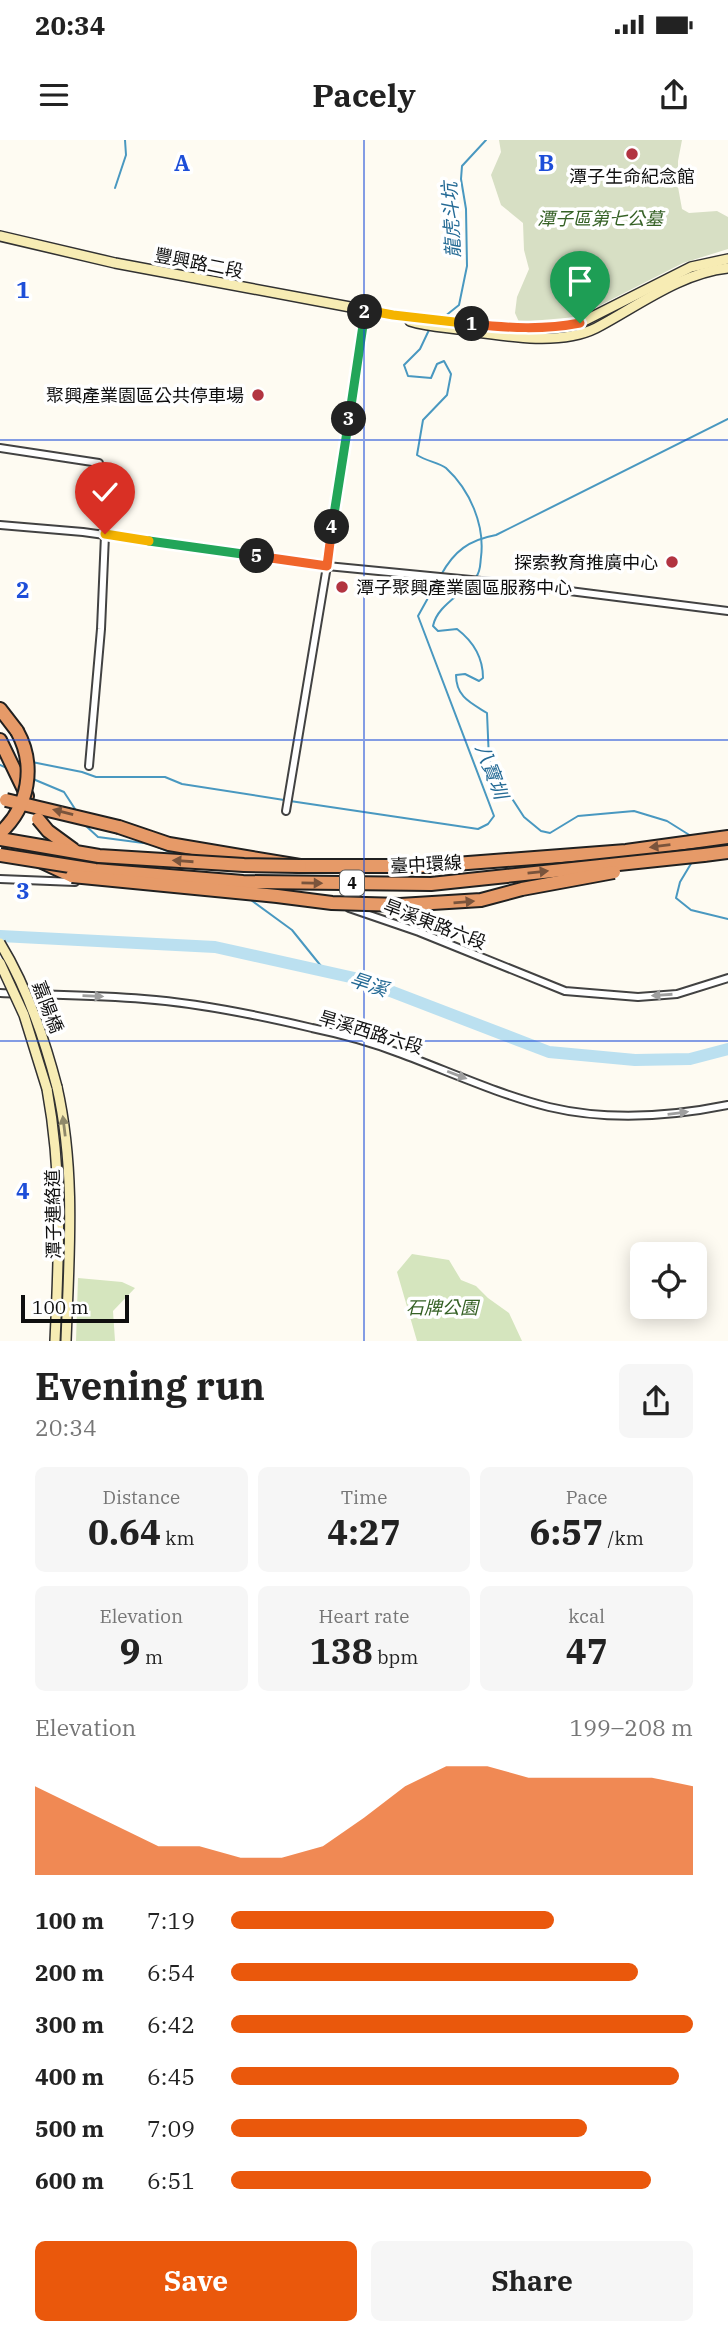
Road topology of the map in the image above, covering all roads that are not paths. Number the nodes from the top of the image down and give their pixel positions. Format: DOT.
graph roads {
  1 [pos="0,236"];
  2 [pos="728,259"];
  3 [pos="728,268"];
  4 [pos="366,310"];
  5 [pos="438,323"];
  6 [pos="0,448"];
  7 [pos="99,463"];
  8 [pos="0,525"];
  9 [pos="105,534"];
  10 [pos="327,566"];
  11 [pos="728,611"];
  12 [pos="0,709"];
  13 [pos="0,740"];
  14 [pos="89,766"];
  15 [pos="0,799"];
  16 [pos="286,811"];
  17 [pos="0,837"];
  18 [pos="728,837"];
  19 [pos="728,852"];
  20 [pos="0,855"];
  21 [pos="704,855"];
  22 [pos="300,866"];
  23 [pos="0,879"];
  24 [pos="176,886"];
  25 [pos="0,943"];
  26 [pos="0,963"];
  27 [pos="728,978"];
  28 [pos="0,993"];
  29 [pos="57,1087"];
  30 [pos="47,1089"];
  31 [pos="728,1105"];
  32 [pos="55,1341"];
  33 [pos="66,1341"];
  1 -- 4 [label="street, 豐興路二段"];
  2 -- 5 [label="street, 豐興路二段"];
  3 -- 5 [label="street, 豐興路二段"];
  4 -- 5 [label="street, 豐興路二段"];
  4 -- 10 [label="street"];
  6 -- 7 [label="street"];
  8 -- 9 [label="street"];
  9 -- 10 [label="street"];
  9 -- 14 [label="street"];
  10 -- 11 [label="street"];
  10 -- 16 [label="street"];
  12 -- 17 [label="highway, bridge"];
  13 -- 24 [label="highway, bridge"];
  22 -- 15 [label="highway, one-way, bridge"];
  22 -- 17 [label="highway, 臺中環線 / 4, one-way, bridge"];
  17 -- 24 [label="highway, bridge"];
  18 -- 22 [label="highway, 臺中環線 / 4, one-way"];
  19 -- 21 [label="highway, 臺中環線 / 4"];
  20 -- 21 [label="highway, 臺中環線 / 4, one-way, bridge"];
  24 -- 21 [label="highway, one-way, bridge"];
  27 -- 23 [label="street, 旱溪東路六段, one-way"];
  25 -- 29 [label="street, 嘉陽橋, bridge"];
  26 -- 30 [label="street, 嘉陽橋, bridge"];
  28 -- 31 [label="street, 旱溪西路六段, one-way"];
  33 -- 29 [label="street, 潭子連絡道, one-way"];
  30 -- 32 [label="street, 潭子連絡道"];
}
